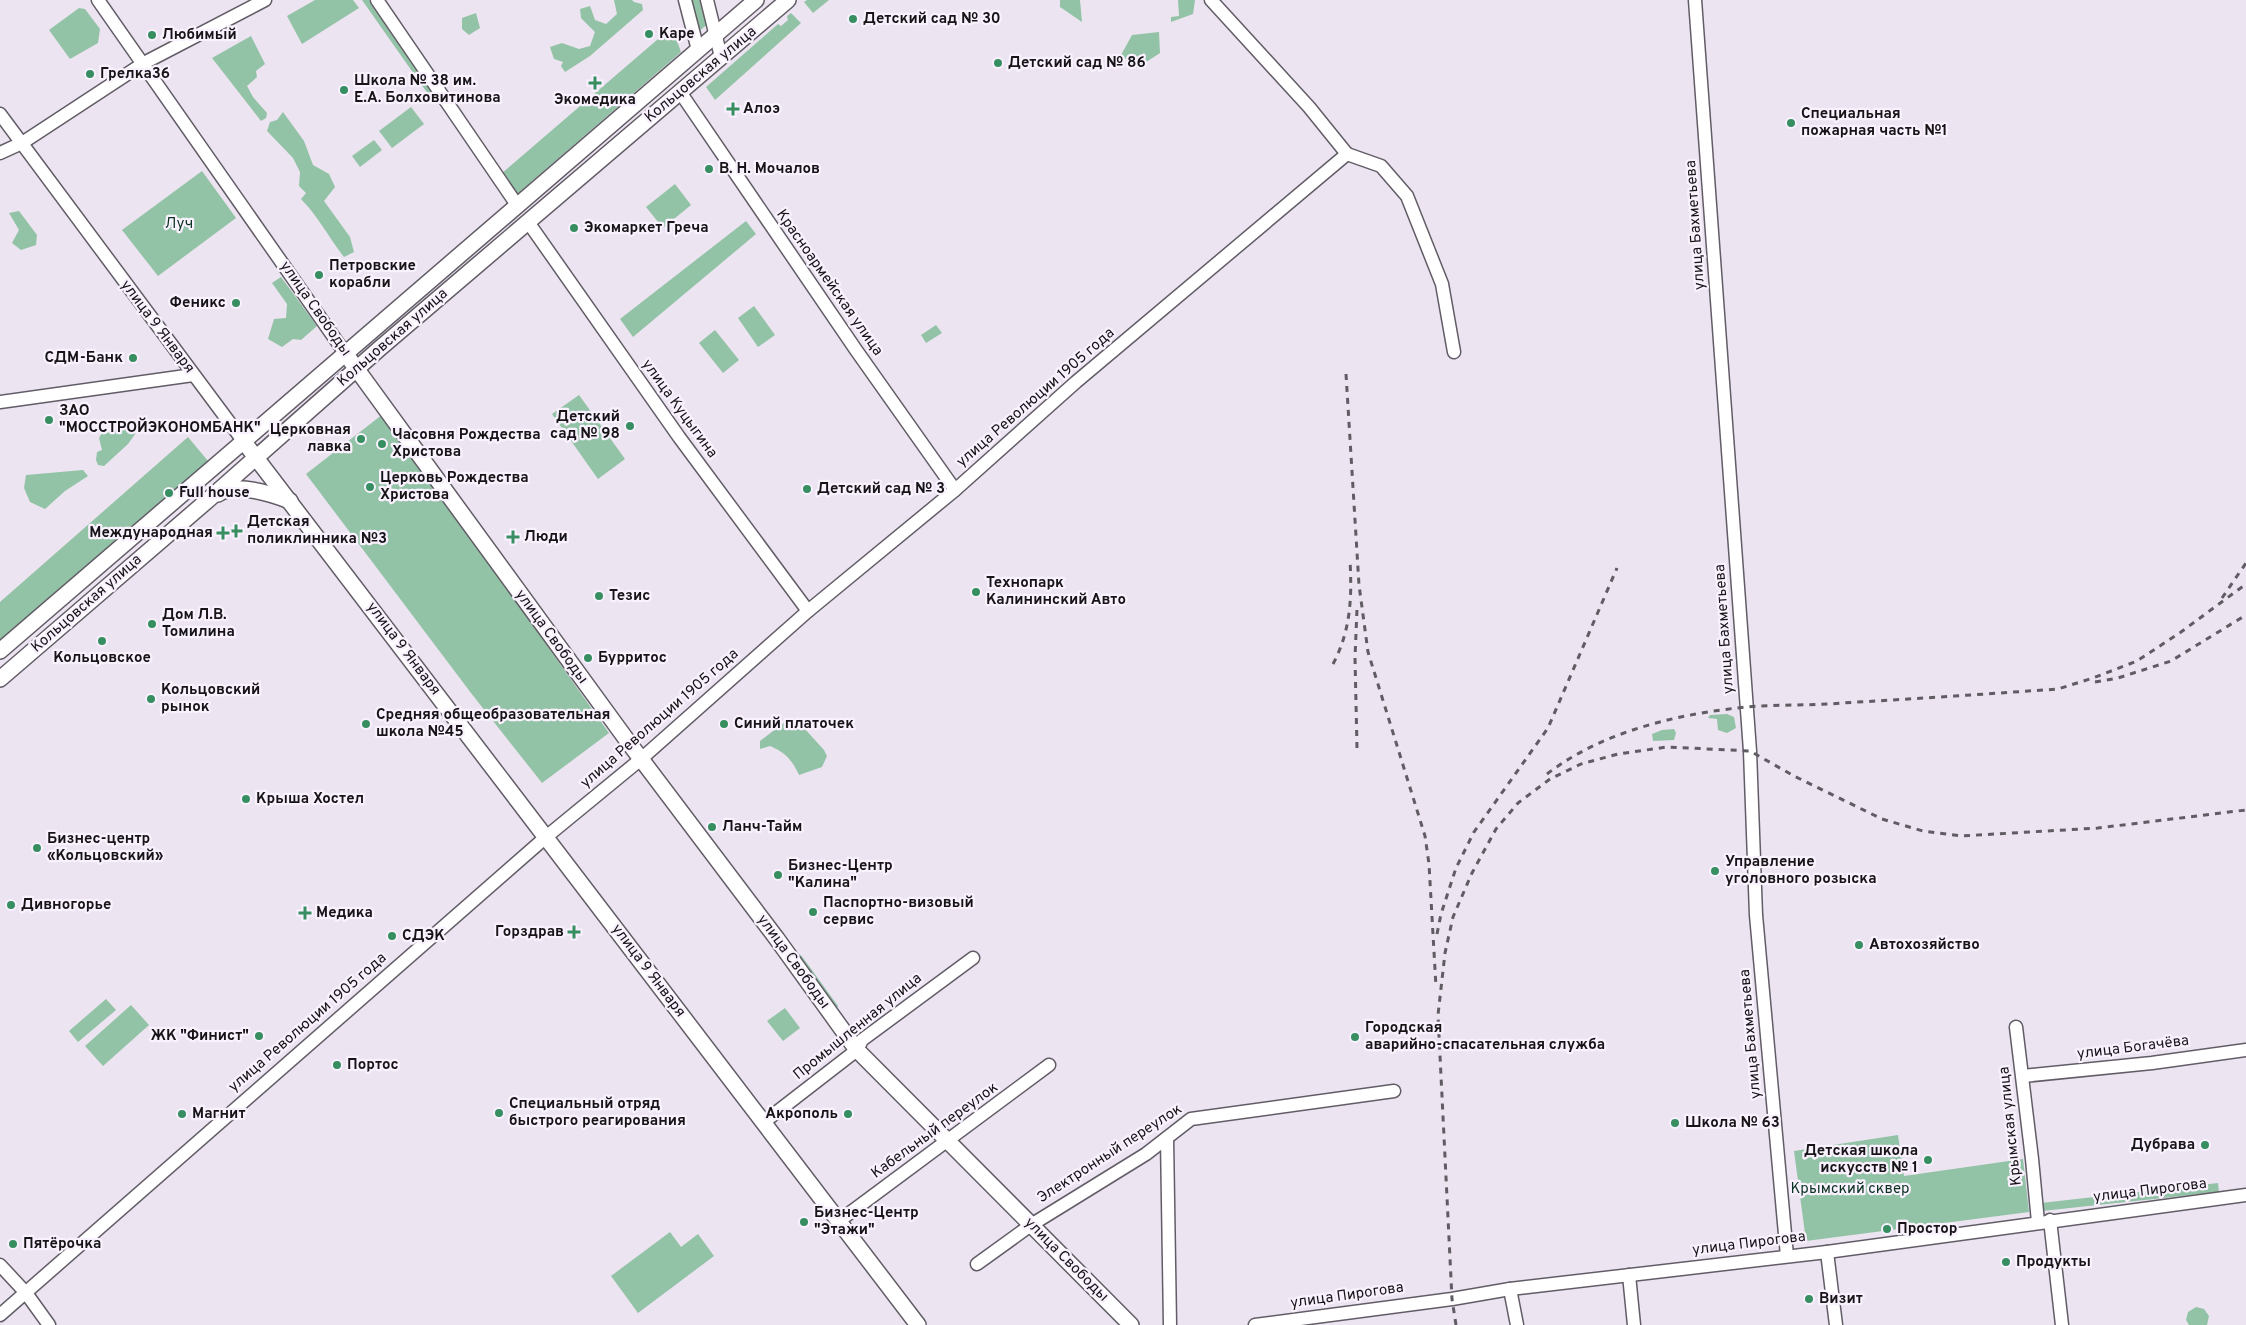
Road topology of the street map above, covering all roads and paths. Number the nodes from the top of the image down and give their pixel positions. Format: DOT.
graph roads {
  1 [pos="98,0"];
  2 [pos="265,0"];
  3 [pos="378,0"];
  4 [pos="685,0"];
  5 [pos="707,0"];
  6 [pos="756,0"];
  7 [pos="788,0"];
  8 [pos="1211,0"];
  9 [pos="1695,0"];
  10 [pos="715,35"];
  11 [pos="698,50"];
  12 [pos="722,57"];
  13 [pos="144,63"];
  14 [pos="680,92"];
  15 [pos="0,114"];
  16 [pos="22,143"];
  17 [pos="0,153"];
  18 [pos="1347,154"];
  19 [pos="517,205"];
  20 [pos="528,222"];
  21 [pos="1454,352"];
  22 [pos="345,353"];
  23 [pos="357,368"];
  24 [pos="193,375"];
  25 [pos="0,402"];
  26 [pos="244,442"];
  27 [pos="256,458"];
  28 [pos="955,490"];
  29 [pos="208,500"];
  30 [pos="290,501"];
  31 [pos="808,611"];
  32 [pos="0,651"];
  33 [pos="0,679"];
  34 [pos="641,759"];
  35 [pos="546,837"];
  36 [pos="973,958"];
  37 [pos="2016,1027"];
  38 [pos="858,1050"];
  39 [pos="2246,1050"];
  40 [pos="1049,1065"];
  41 [pos="2023,1076"];
  42 [pos="1394,1091"];
  43 [pos="764,1122"];
  44 [pos="1167,1138"];
  45 [pos="948,1141"];
  46 [pos="2246,1195"];
  47 [pos="839,1221"];
  48 [pos="2044,1221"];
  49 [pos="1031,1224"];
  50 [pos="1827,1252"];
  51 [pos="1787,1256"];
  52 [pos="977,1264"];
  53 [pos="0,1265"];
  54 [pos="1629,1275"];
  55 [pos="1510,1289"];
  56 [pos="26,1293"];
  57 [pos="0,1315"];
  58 [pos="49,1325"];
  59 [pos="918,1325"];
  60 [pos="1131,1325"];
  61 [pos="1170,1325"];
  62 [pos="1256,1325"];
  63 [pos="1517,1325"];
  64 [pos="1634,1325"];
  65 [pos="1836,1325"];
  66 [pos="2062,1325"];
  1 -- 13 [label="street, улица Свободы"];
  2 -- 13 [label="street"];
  3 -- 19 [label="street"];
  4 -- 11 [label="street"];
  5 -- 10 [label="street"];
  6 -- 10 [label="main road, Кольцовская улица"];
  7 -- 12 [label="main road, Кольцовская улица"];
  8 -- 18 [label="street"];
  9 -- 51 [label="street, улица Бахметьева"];
  10 -- 11 [label="main road, Кольцовская улица"];
  10 -- 12 [label="street"];
  11 -- 19 [label="main road, Кольцовская улица"];
  12 -- 14 [label="main road, Кольцовская улица"];
  13 -- 16 [label="street"];
  13 -- 22 [label="street, улица Свободы"];
  14 -- 20 [label="main road, Кольцовская улица"];
  14 -- 28 [label="street, Красноармейская улица"];
  15 -- 16 [label="street, улица 9 Января"];
  16 -- 17 [label="street"];
  16 -- 24 [label="street, улица 9 Января"];
  18 -- 21 [label="street"];
  18 -- 28 [label="street, улица Революции 1905 года"];
  19 -- 22 [label="main road, Кольцовская улица"];
  20 -- 23 [label="main road, Кольцовская улица"];
  20 -- 31 [label="street, улица Куцыгина"];
  22 -- 23 [label="main road, улица Свободы"];
  22 -- 26 [label="main road, Кольцовская улица"];
  23 -- 27 [label="main road, Кольцовская улица"];
  23 -- 34 [label="main road, улица Свободы"];
  24 -- 25 [label="street"];
  24 -- 26 [label="street, улица 9 Января"];
  26 -- 27 [label="main road, улица 9 Января"];
  26 -- 32 [label="main road, Кольцовская улица"];
  27 -- 29 [label="main road, Кольцовская улица"];
  27 -- 30 [label="main road, улица 9 Января"];
  28 -- 31 [label="street, улица Революции 1905 года"];
  29 -- 30 [label="main road"];
  29 -- 33 [label="main road, Кольцовская улица"];
  30 -- 35 [label="main road, улица 9 Января"];
  31 -- 34 [label="street, улица Революции 1905 года"];
  34 -- 35 [label="street, улица Революции 1905 года"];
  34 -- 38 [label="main road, улица Свободы"];
  35 -- 43 [label="main road, улица 9 Января"];
  35 -- 56 [label="street, улица Революции 1905 года"];
  36 -- 38 [label="street, Промышленная улица"];
  37 -- 41 [label="street, Крымская улица"];
  38 -- 43 [label="street, Промышленная улица"];
  38 -- 45 [label="main road, улица Свободы"];
  39 -- 41 [label="street, улица Богачёва"];
  40 -- 45 [label="street, Кабельный переулок"];
  41 -- 48 [label="street, Крымская улица"];
  42 -- 44 [label="street, Электронный переулок"];
  43 -- 47 [label="main road, улица 9 Января"];
  44 -- 49 [label="street, Электронный переулок"];
  44 -- 61 [label="street"];
  45 -- 47 [label="street, Кабельный переулок"];
  45 -- 49 [label="main road, улица Свободы"];
  46 -- 48 [label="street, улица Пирогова"];
  47 -- 59 [label="main road, улица 9 Января"];
  48 -- 50 [label="street, улица Пирогова"];
  48 -- 66 [label="street, Крымская улица"];
  49 -- 52 [label="street, Электронный переулок"];
  49 -- 60 [label="main road, улица Свободы"];
  50 -- 51 [label="street, улица Пирогова"];
  50 -- 65 [label="street"];
  51 -- 54 [label="street, улица Пирогова"];
  53 -- 56 [label="street"];
  54 -- 55 [label="street, улица Пирогова"];
  54 -- 64 [label="street"];
  55 -- 62 [label="street, улица Пирогова"];
  55 -- 63 [label="street"];
  56 -- 57 [label="street, улица Революции 1905 года"];
  56 -- 58 [label="street"];
}
